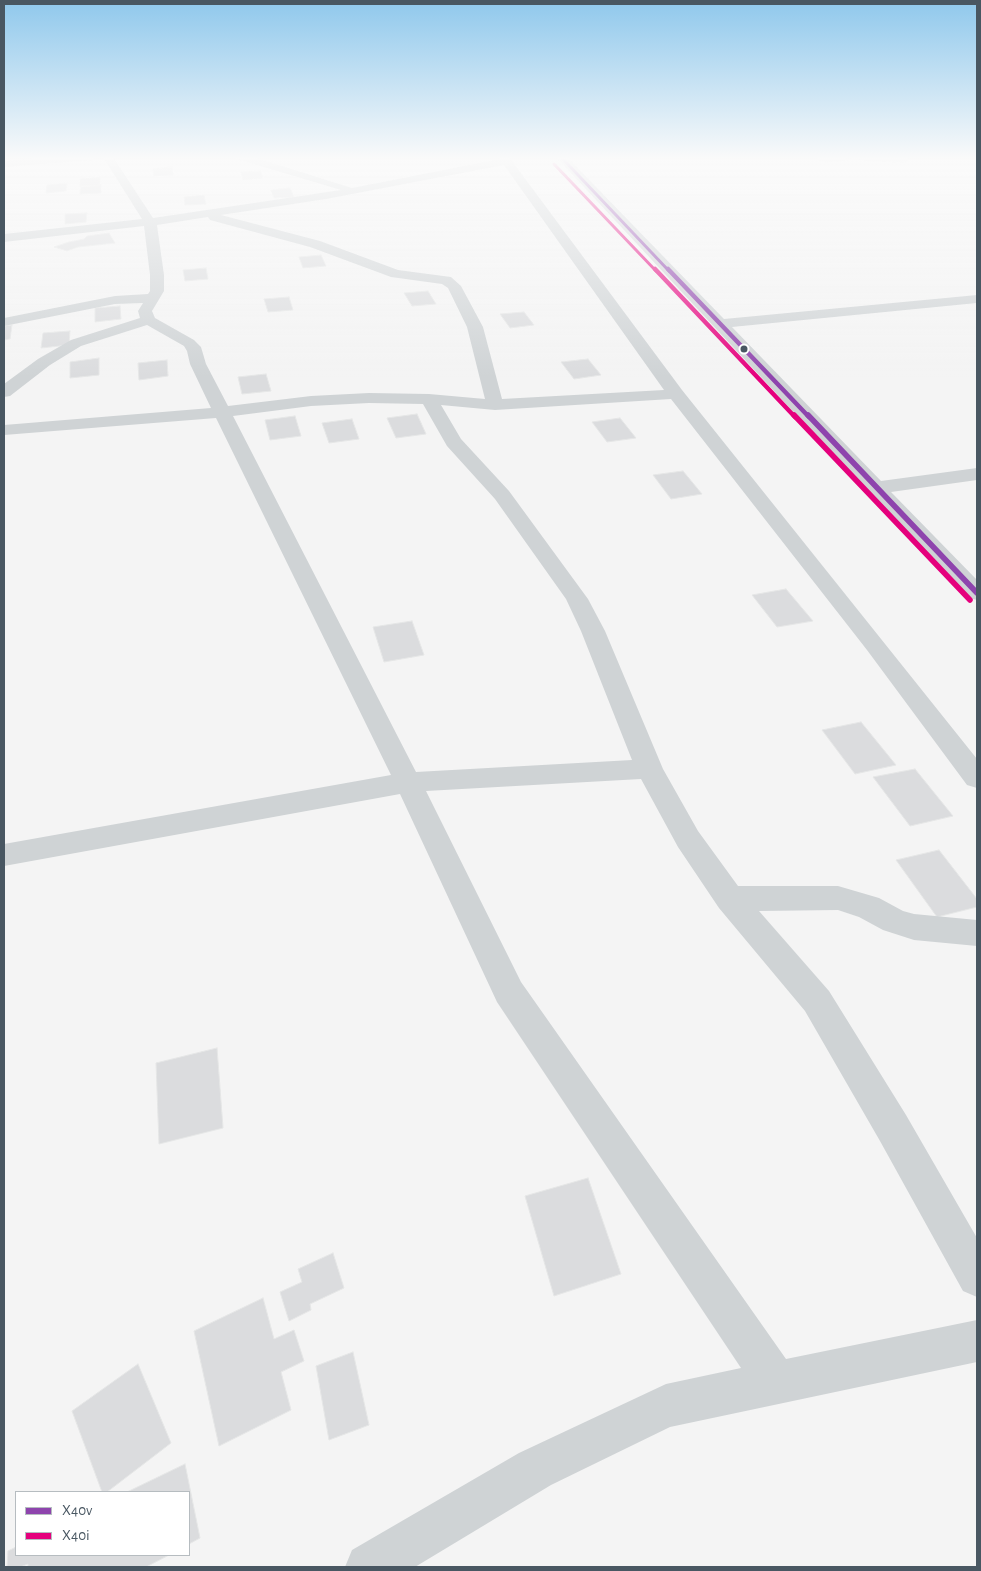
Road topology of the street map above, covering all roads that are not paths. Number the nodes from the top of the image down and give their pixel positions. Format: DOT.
graph roads {
  1 [pos="74,230"];
  2 [pos="151,230"];
  3 [pos="266,230"];
  4 [pos="558,230"];
  5 [pos="630,230"];
  6 [pos="4,238"];
  7 [pos="154,298"];
  8 [pos="977,299"];
  9 [pos="148,320"];
  10 [pos="4,322"];
  11 [pos="718,324"];
  12 [pos="4,392"];
  13 [pos="676,394"];
  14 [pos="429,399"];
  15 [pos="495,405"];
  16 [pos="223,412"];
  17 [pos="4,430"];
  18 [pos="977,474"];
  19 [pos="876,488"];
  20 [pos="977,593"];
  21 [pos="649,769"];
  22 [pos="977,778"];
  23 [pos="408,782"];
  24 [pos="4,855"];
  25 [pos="730,899"];
  26 [pos="977,933"];
  27 [pos="977,1277"];
  28 [pos="977,1341"];
  29 [pos="777,1383"];
  30 [pos="391,1561"];
  1 -- 6 [label="street"];
  2 -- 7 [label="street"];
  3 -- 15 [label="street"];
  4 -- 13 [label="street"];
  5 -- 11 [label="street"];
  7 -- 9 [label="street"];
  7 -- 10 [label="street"];
  8 -- 11 [label="street"];
  9 -- 12 [label="street"];
  9 -- 16 [label="street"];
  11 -- 19 [label="street"];
  13 -- 15 [label="street"];
  13 -- 22 [label="street"];
  14 -- 15 [label="street"];
  14 -- 16 [label="street"];
  14 -- 21 [label="street"];
  16 -- 17 [label="street"];
  16 -- 23 [label="street"];
  18 -- 19 [label="street"];
  19 -- 20 [label="street"];
  21 -- 23 [label="street"];
  21 -- 25 [label="street"];
  23 -- 24 [label="street"];
  23 -- 29 [label="street"];
  25 -- 26 [label="street"];
  25 -- 27 [label="street"];
  28 -- 29 [label="street"];
  29 -- 30 [label="street"];
}
